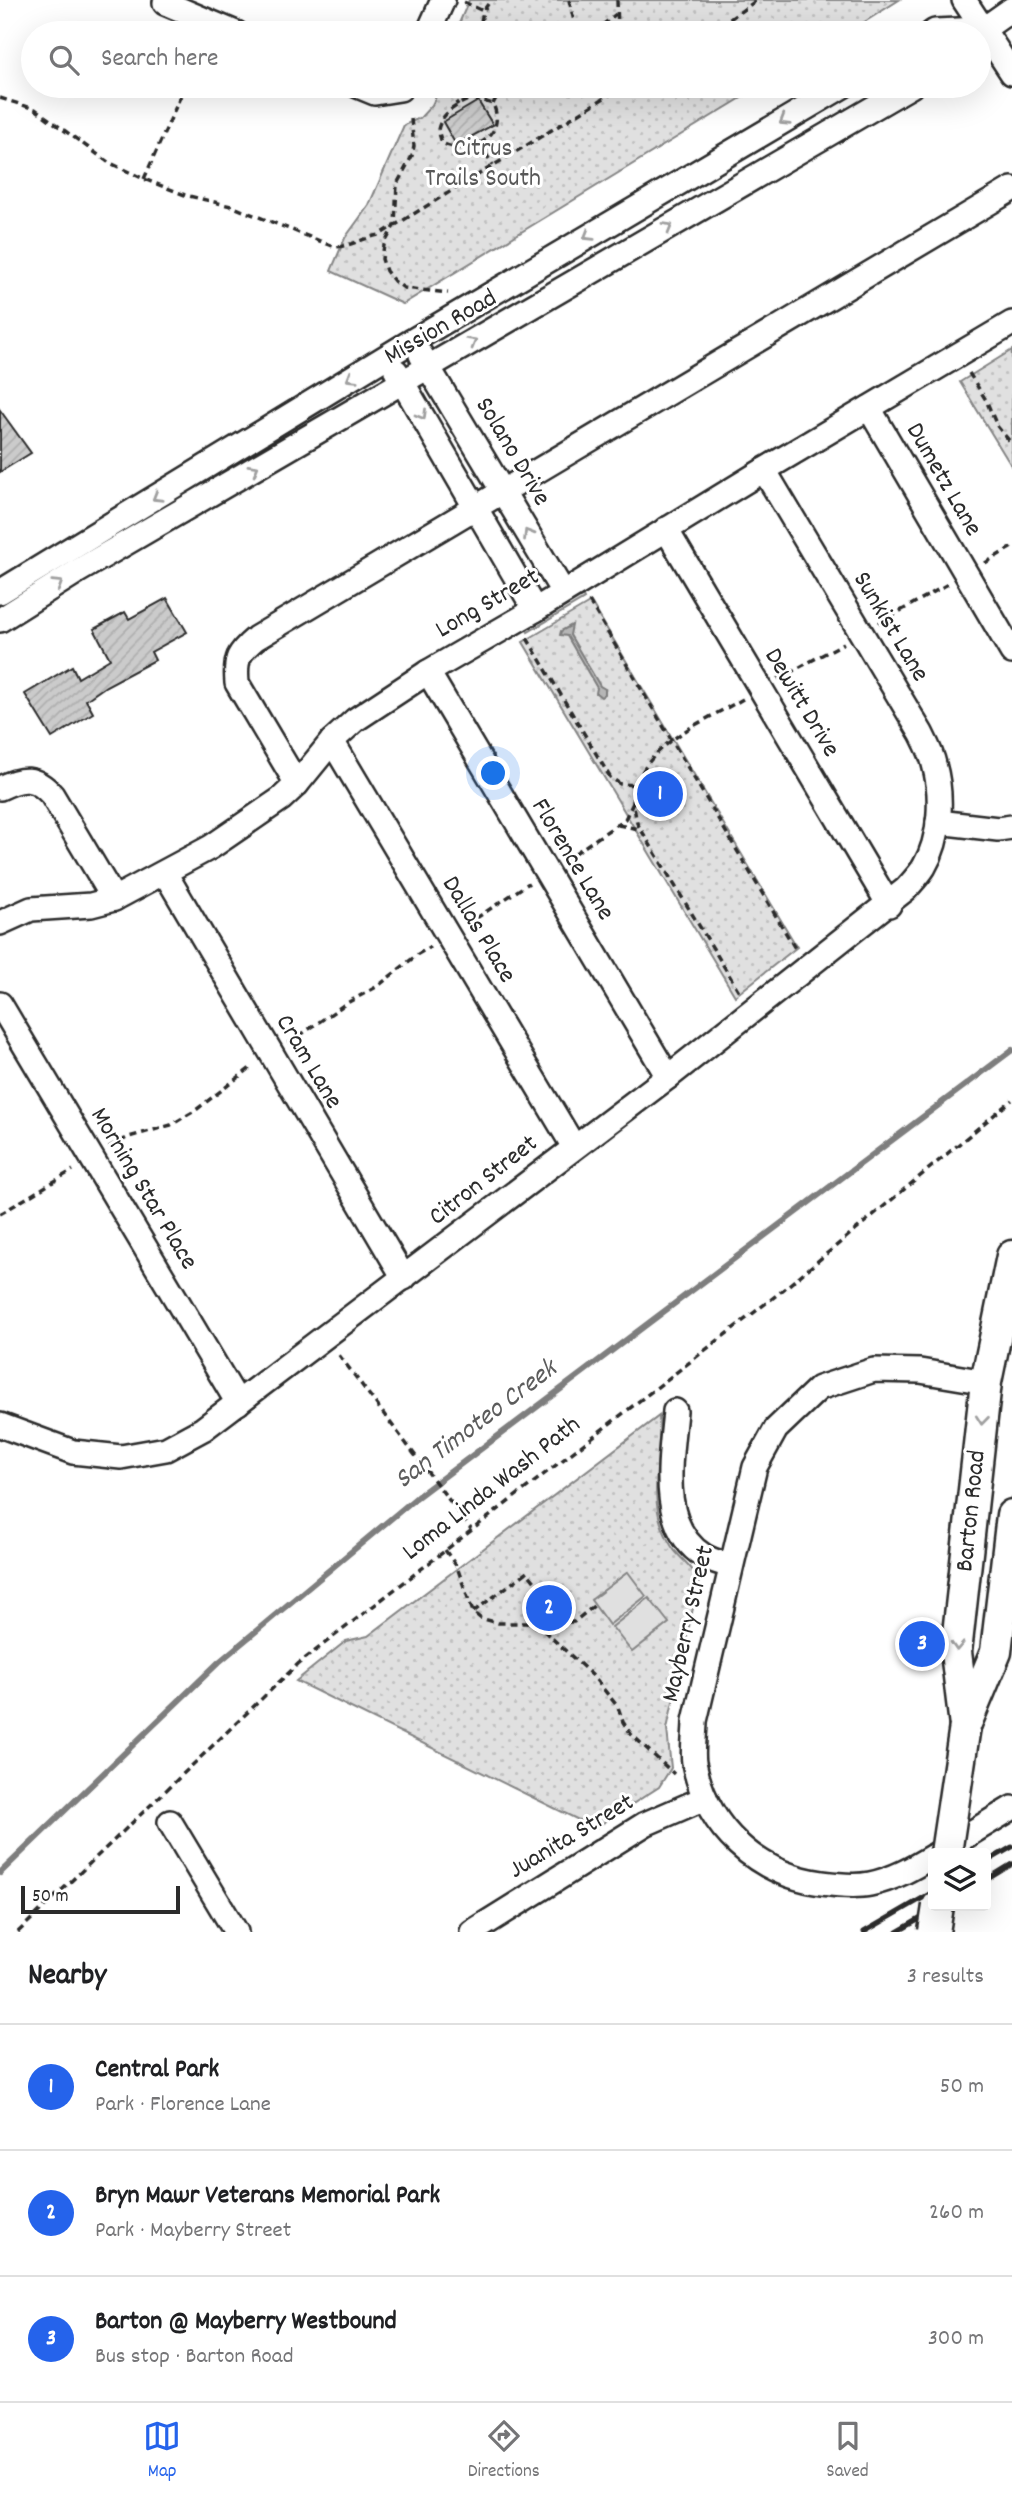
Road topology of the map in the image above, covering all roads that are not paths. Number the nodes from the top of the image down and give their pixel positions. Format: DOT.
graph roads {
  1 [pos="964,0"];
  2 [pos="165,1"];
  3 [pos="454,1"];
  4 [pos="1012,9"];
  5 [pos="209,21"];
  6 [pos="438,21"];
  7 [pos="975,21"];
  8 [pos="991,23"];
  9 [pos="991,45"];
  10 [pos="1012,73"];
  11 [pos="823,98"];
  12 [pos="890,98"];
  13 [pos="1012,189"];
  14 [pos="1012,323"];
  15 [pos="412,341"];
  16 [pos="387,357"];
  17 [pos="429,367"];
  18 [pos="402,382"];
  19 [pos="869,408"];
  20 [pos="764,470"];
  21 [pos="503,491"];
  22 [pos="475,508"];
  23 [pos="666,529"];
  24 [pos="0,592"];
  25 [pos="564,592"];
  26 [pos="535,610"];
  27 [pos="0,620"];
  28 [pos="1012,652"];
  29 [pos="428,672"];
  30 [pos="332,741"];
  31 [pos="297,785"];
  32 [pos="0,788"];
  33 [pos="938,822"];
  34 [pos="1012,827"];
  35 [pos="164,873"];
  36 [pos="114,899"];
  37 [pos="888,905"];
  38 [pos="0,923"];
  39 [pos="0,1004"];
  40 [pos="668,1077"];
  41 [pos="574,1147"];
  42 [pos="1012,1256"];
  43 [pos="404,1278"];
  44 [pos="986,1382"];
  45 [pos="238,1403"];
  46 [pos="675,1411"];
  47 [pos="0,1425"];
  48 [pos="1012,1515"];
  49 [pos="730,1566"];
  50 [pos="964,1727"];
  51 [pos="697,1801"];
  52 [pos="1012,1808"];
  53 [pos="170,1822"];
  54 [pos="946,1848"];
  55 [pos="947,1848"];
  56 [pos="928,1859"];
  57 [pos="937,1911"];
  58 [pos="236,1932"];
  59 [pos="472,1932"];
  60 [pos="934,1932"];
  1 -- 7 [label="street"];
  2 -- 5 [label="street"];
  3 -- 6 [label="street"];
  4 -- 8 [label="street"];
  9 -- 10 [label="street"];
  11 -- 15 [label="street, Mission Road, one-way"];
  17 -- 12 [label="street, Mission Road, one-way"];
  13 -- 21 [label="street"];
  14 -- 19 [label="street, Long Street"];
  15 -- 16 [label="street, Mission Road"];
  15 -- 17 [label="street, Solano Drive"];
  16 -- 18 [label="street"];
  16 -- 24 [label="street, Mission Road, one-way"];
  17 -- 18 [label="street, Mission Road"];
  17 -- 21 [label="street, Solano Drive"];
  18 -- 22 [label="street, one-way"];
  27 -- 18 [label="street, Mission Road, one-way"];
  19 -- 20 [label="street, Long Street"];
  19 -- 28 [label="street, Dumetz Lane"];
  20 -- 23 [label="street, Long Street"];
  20 -- 33 [label="street, Sunkist Lane"];
  21 -- 22 [label="street"];
  25 -- 21 [label="street, Solano Drive, one-way"];
  22 -- 26 [label="street"];
  22 -- 31 [label="street"];
  23 -- 25 [label="street, Long Street"];
  23 -- 37 [label="street, Dewitt Drive"];
  25 -- 26 [label="street, Long Street"];
  26 -- 29 [label="street, Long Street"];
  29 -- 30 [label="street, Long Street"];
  29 -- 40 [label="street, Florence Lane"];
  30 -- 31 [label="street, Long Street"];
  30 -- 41 [label="street, Dallas Place"];
  31 -- 35 [label="street, Long Street"];
  32 -- 36 [label="street"];
  33 -- 34 [label="street"];
  33 -- 37 [label="street, Citron Street"];
  35 -- 36 [label="street, Long Street"];
  35 -- 43 [label="street, Cram Lane"];
  36 -- 38 [label="street, Long Street"];
  37 -- 40 [label="street, Citron Street"];
  39 -- 45 [label="street, Morning Star Place"];
  40 -- 41 [label="street, Citron Street"];
  41 -- 43 [label="street, Citron Street"];
  42 -- 44 [label="main road, Barton Road"];
  43 -- 45 [label="street, Citron Street"];
  44 -- 49 [label="street, Mayberry Street"];
  44 -- 50 [label="main road, Barton Road, one-way"];
  45 -- 47 [label="street, Citron Street"];
  46 -- 49 [label="street"];
  48 -- 50 [label="main road, Barton Road"];
  49 -- 51 [label="street, Mayberry Street"];
  50 -- 55 [label="main road, Barton Road, bridge"];
  51 -- 56 [label="street, Mayberry Street"];
  51 -- 59 [label="street, Juanita Street"];
  52 -- 54 [label="street, Mayberry Street"];
  53 -- 58 [label="street"];
  57 -- 60 [label="main road, bridge"];
}
